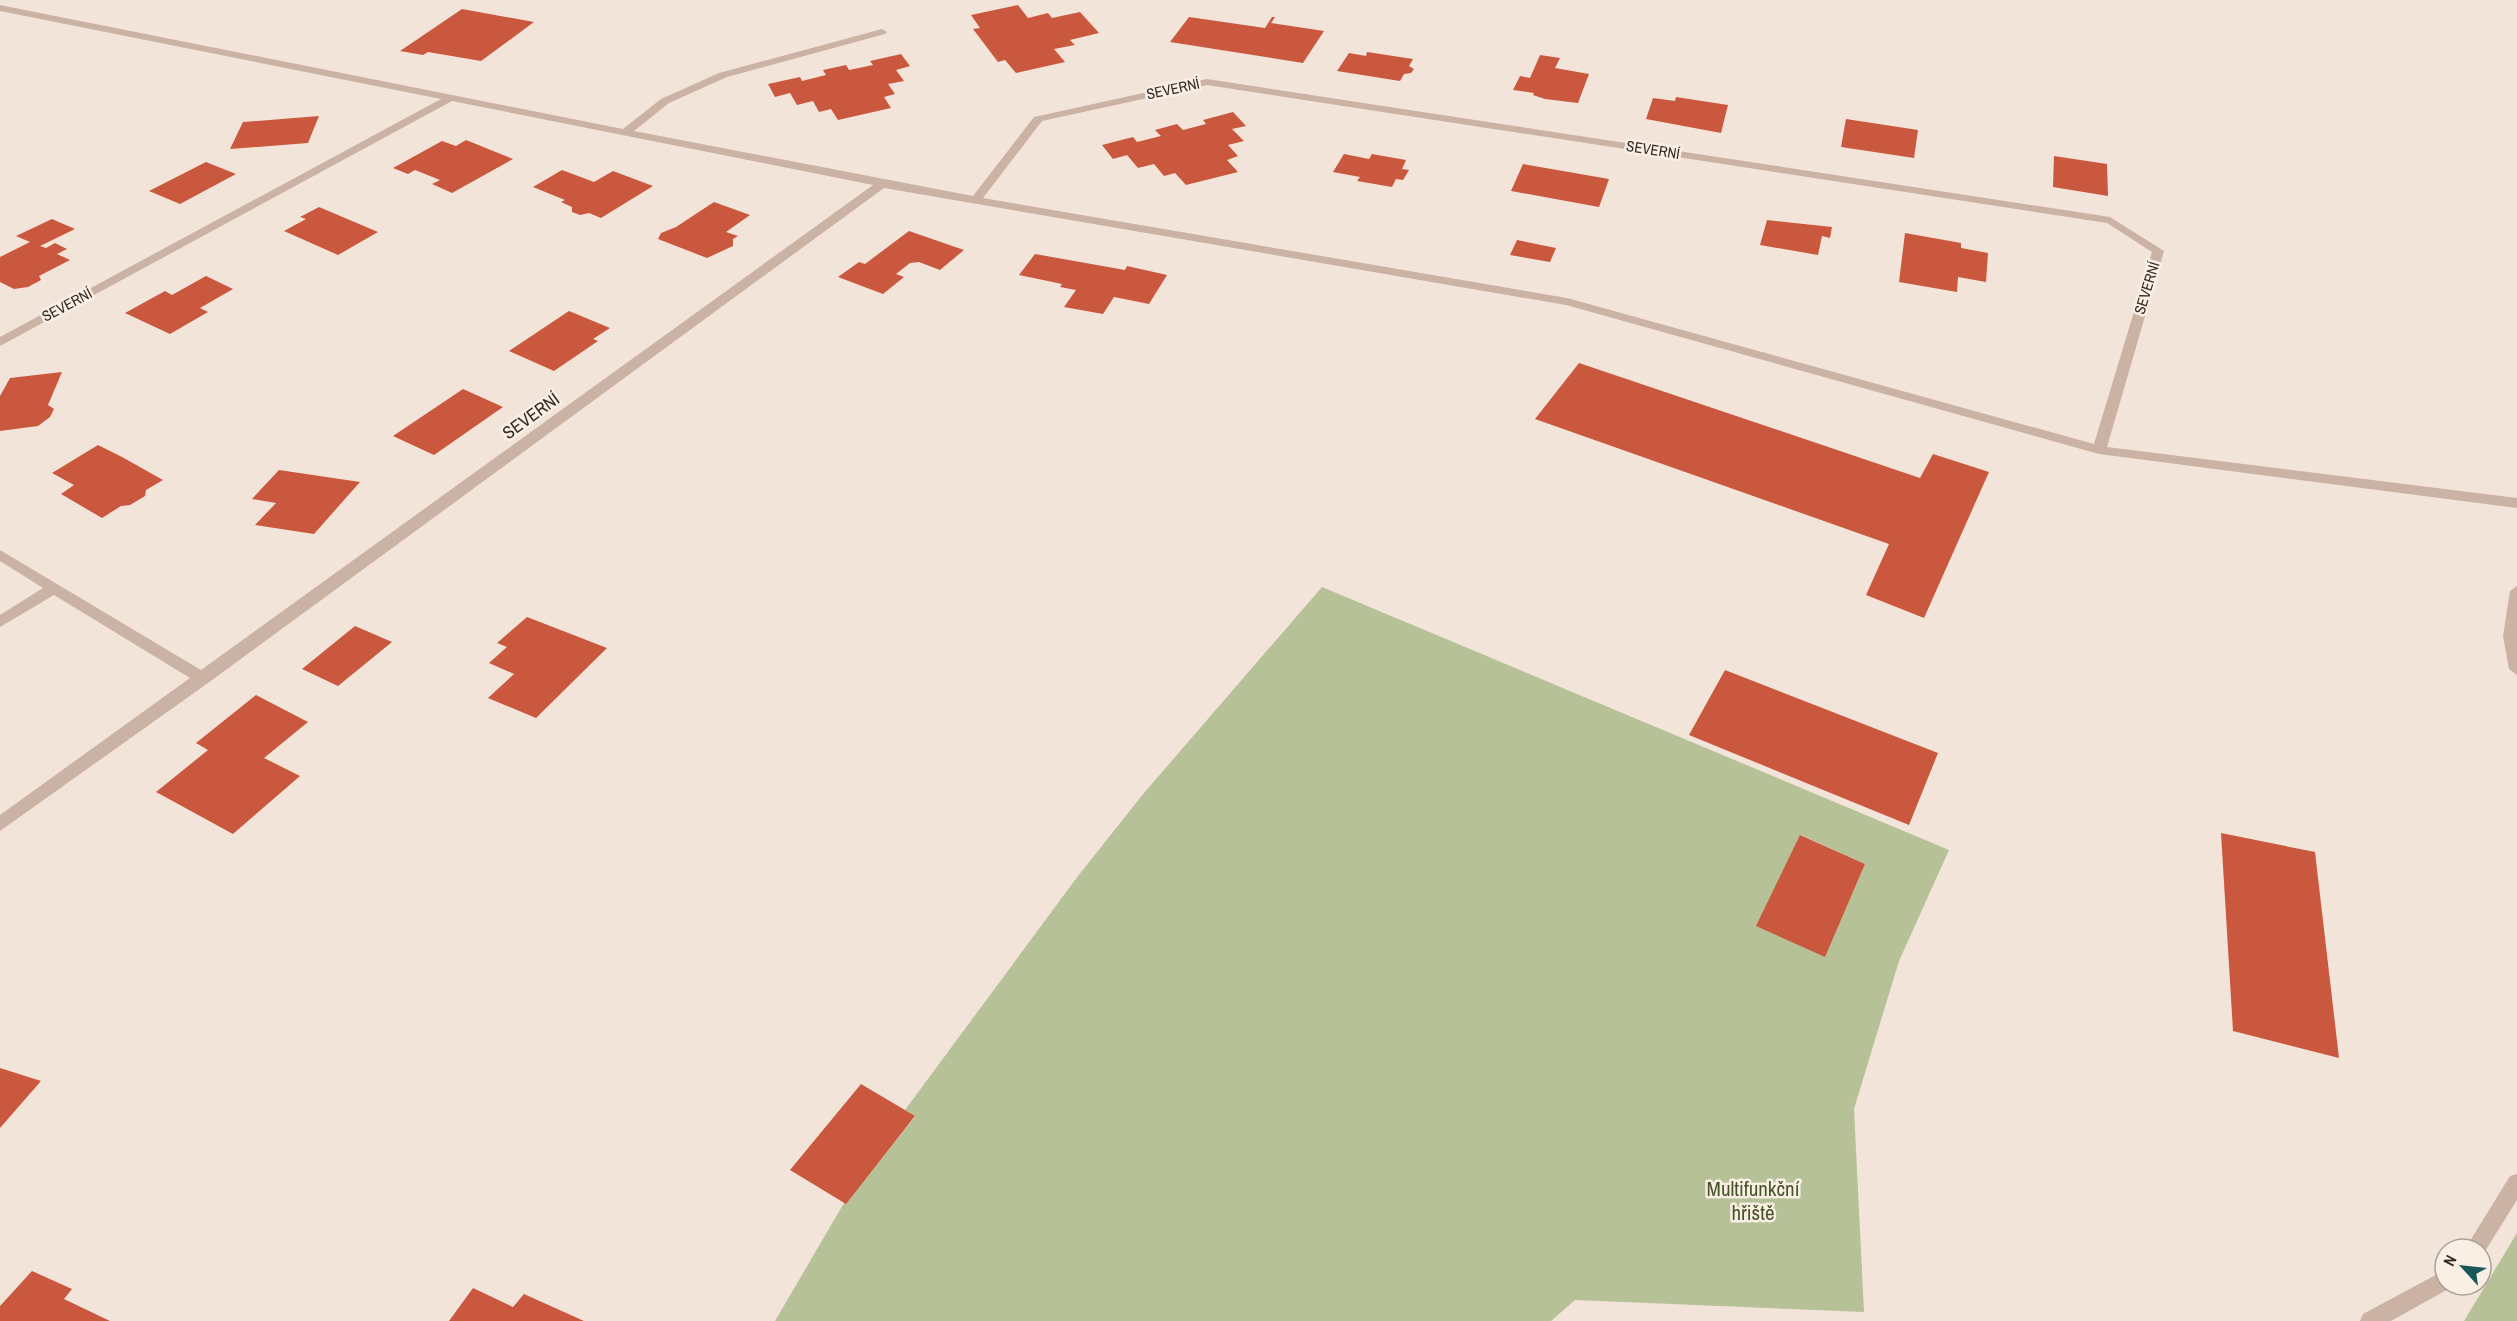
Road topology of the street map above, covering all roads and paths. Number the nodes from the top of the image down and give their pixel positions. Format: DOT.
graph roads {
  1 [pos="0,8"];
  2 [pos="882,32"];
  3 [pos="451,98"];
  4 [pos="625,133"];
  5 [pos="882,184"];
  6 [pos="975,201"];
  7 [pos="0,342"];
  8 [pos="2099,450"];
  9 [pos="2517,503"];
  10 [pos="0,555"];
  11 [pos="54,588"];
  12 [pos="2517,591"];
  13 [pos="0,622"];
  14 [pos="2517,669"];
  15 [pos="204,679"];
  16 [pos="0,824"];
  17 [pos="2517,1183"];
  18 [pos="2483,1237"];
  19 [pos="2433,1287"];
  20 [pos="2370,1321"];
  1 -- 3 [label="street"];
  2 -- 4 [label="street"];
  3 -- 4 [label="street"];
  3 -- 7 [label="street, SEVERNÍ"];
  4 -- 5 [label="street"];
  5 -- 6 [label="street"];
  5 -- 15 [label="street, SEVERNÍ"];
  6 -- 8 [label="street"];
  6 -- 8 [label="street, SEVERNÍ"];
  8 -- 9 [label="street"];
  10 -- 11 [label="street"];
  11 -- 13 [label="street"];
  11 -- 15 [label="street"];
  12 -- 14 [label="street"];
  15 -- 16 [label="street, SEVERNÍ"];
  17 -- 18 [label="street"];
  19 -- 20 [label="street"];
}
